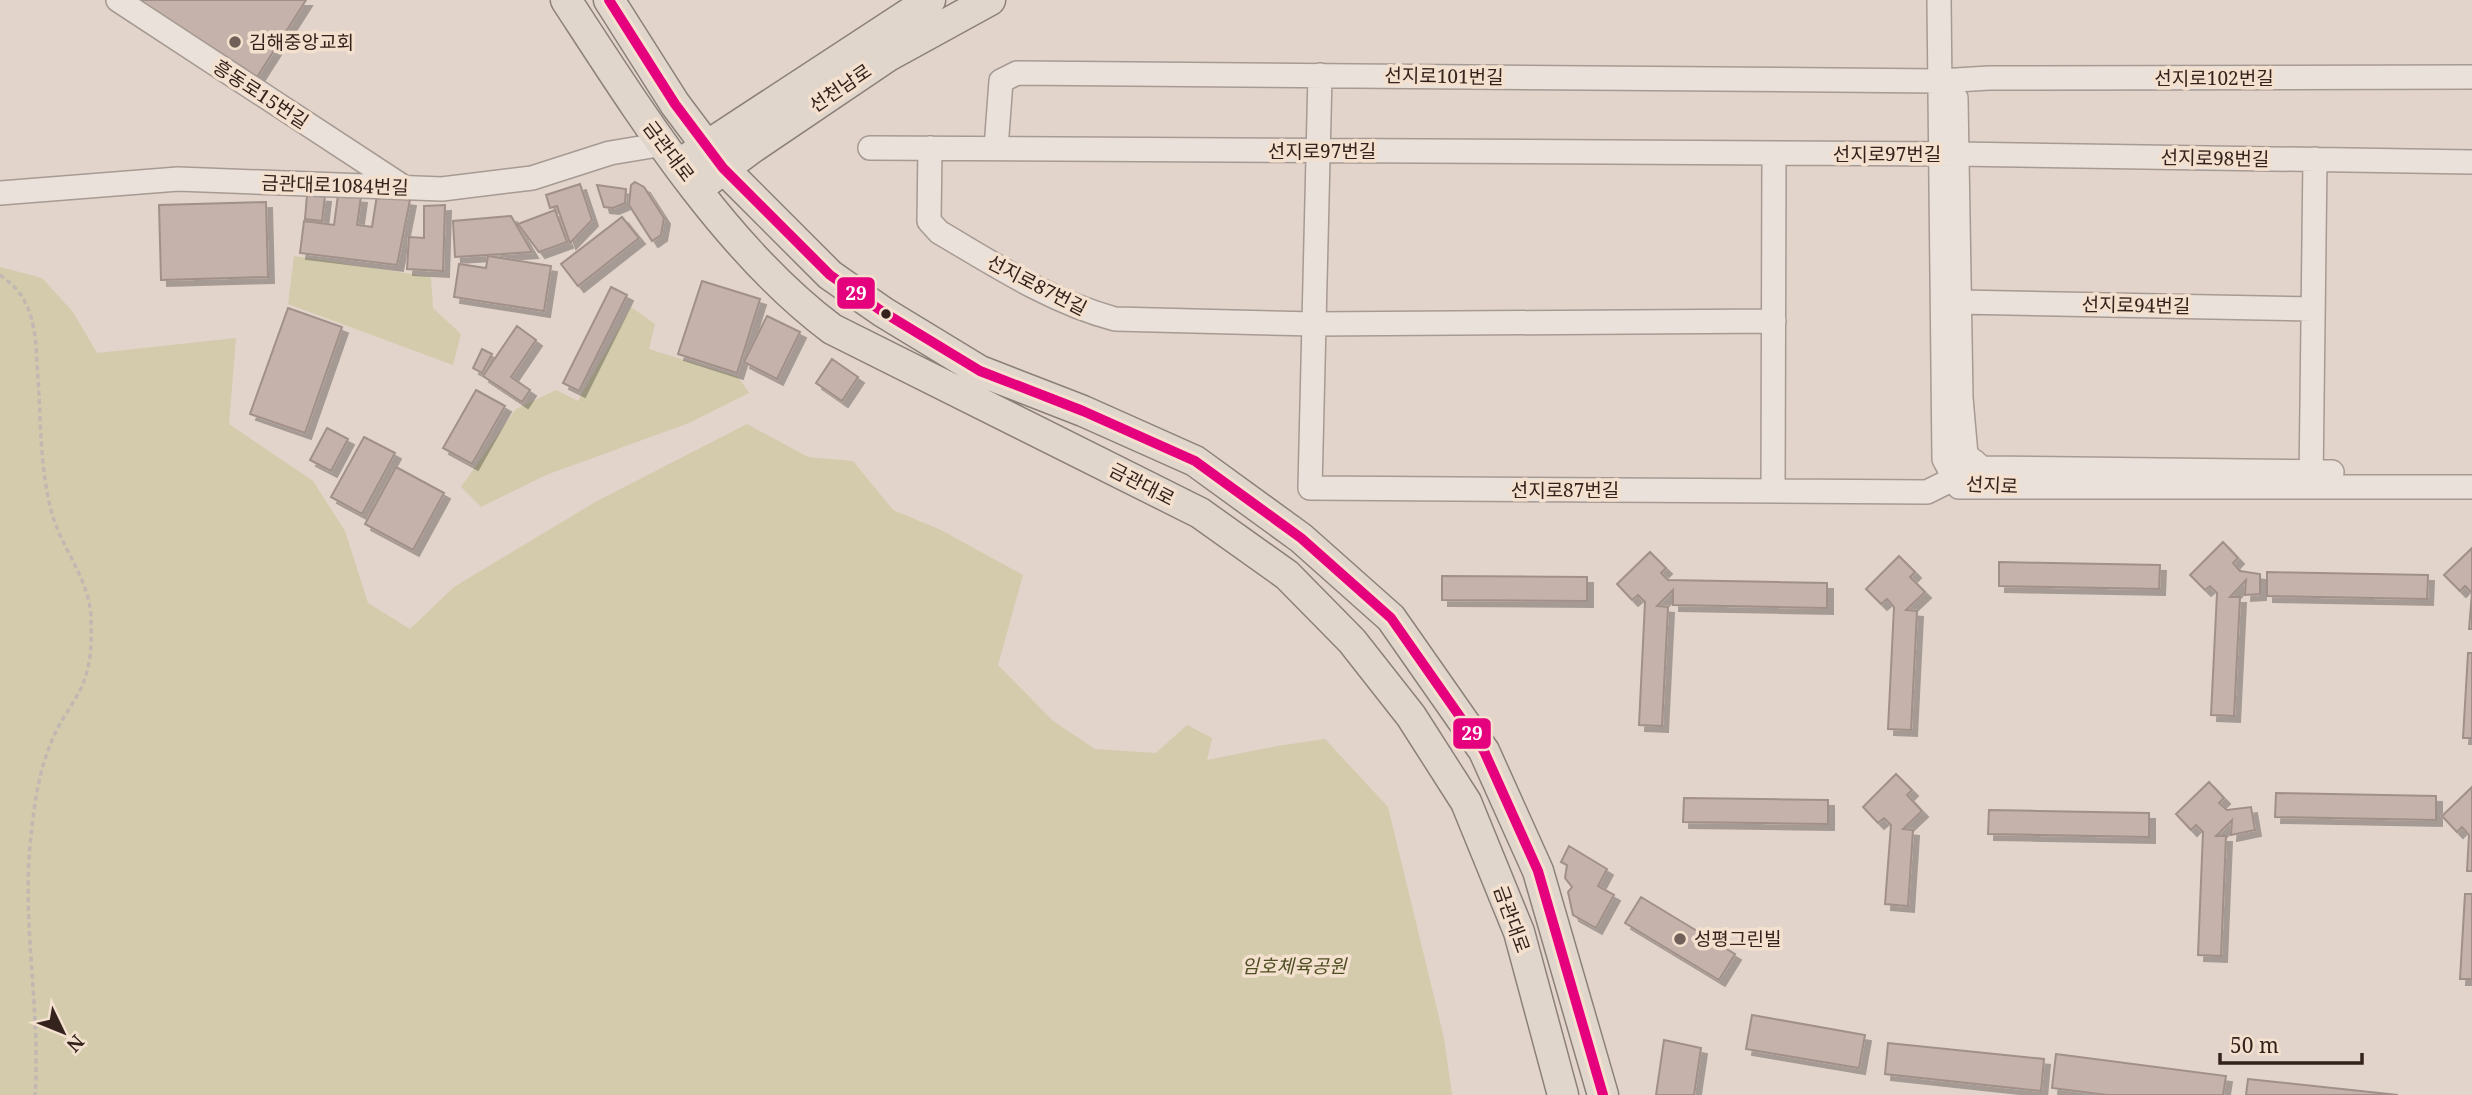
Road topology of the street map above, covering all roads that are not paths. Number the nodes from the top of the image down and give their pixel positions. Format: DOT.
graph roads {
  1 [pos="118,0"];
  2 [pos="566,0"];
  3 [pos="585,0"];
  4 [pos="609,0"];
  5 [pos="990,0"];
  6 [pos="1940,0"];
  7 [pos="1954,0"];
  8 [pos="927,1"];
  9 [pos="626,26"];
  10 [pos="1320,75"];
  11 [pos="2472,77"];
  12 [pos="1948,81"];
  13 [pos="870,148"];
  14 [pos="930,148"];
  15 [pos="996,148"];
  16 [pos="1317,151"];
  17 [pos="672,154"];
  18 [pos="1774,154"];
  19 [pos="1949,155"];
  20 [pos="714,157"];
  21 [pos="2315,159"];
  22 [pos="2472,162"];
  23 [pos="404,188"];
  24 [pos="697,189"];
  25 [pos="0,193"];
  26 [pos="1959,302"];
  27 [pos="2312,309"];
  28 [pos="1774,321"];
  29 [pos="1314,324"];
  30 [pos="1975,462"];
  31 [pos="2472,472"];
  32 [pos="1955,478"];
  33 [pos="2310,479"];
  34 [pos="2472,488"];
  35 [pos="1773,491"];
  36 [pos="1563,1095"];
  37 [pos="1603,1095"];
  1 -- 23 [label="street, 흥동로15번길"];
  2 -- 17 [label="main road, 금관대로"];
  3 -- 9 [label="main road"];
  4 -- 9 [label="main road, 금관대로"];
  5 -- 20 [label="main road, 선천남로"];
  6 -- 12 [label="street, 선지로"];
  7 -- 12 [label="street, 선지로"];
  8 -- 20 [label="main road, 선천남로"];
  9 -- 20 [label="main road, 금관대로"];
  10 -- 12 [label="street, 선지로101번길"];
  10 -- 15 [label="street, 선지로101번길"];
  10 -- 16 [label="street, 선지로87번길"];
  11 -- 12 [label="street, 선지로102번길"];
  12 -- 19 [label="street, 선지로"];
  13 -- 14 [label="street, 선지로97번길"];
  14 -- 15 [label="street, 선지로97번길"];
  14 -- 29 [label="street, 선지로87번길"];
  15 -- 16 [label="street, 선지로97번길"];
  16 -- 18 [label="street, 선지로97번길"];
  16 -- 29 [label="street, 선지로87번길"];
  17 -- 20 [label="main road, 선천남로"];
  17 -- 23 [label="street, 금관대로1084번길"];
  17 -- 24 [label="main road, 금관대로"];
  18 -- 19 [label="street, 선지로97번길"];
  18 -- 28 [label="street"];
  19 -- 21 [label="street, 선지로98번길"];
  19 -- 26 [label="street, 선지로"];
  19 -- 32 [label="street, 선지로"];
  20 -- 24 [label="main road, 선천남로"];
  20 -- 37 [label="main road, 금관대로"];
  21 -- 22 [label="street, 선지로98번길"];
  21 -- 27 [label="street"];
  23 -- 25 [label="street, 금관대로1084번길"];
  24 -- 36 [label="main road, 금관대로"];
  26 -- 27 [label="street, 선지로94번길"];
  26 -- 30 [label="street, 선지로"];
  27 -- 33 [label="street"];
  28 -- 29 [label="street, 선지로87번길"];
  28 -- 35 [label="street"];
  29 -- 35 [label="street, 선지로87번길"];
  30 -- 32 [label="street, 선지로87번길"];
  30 -- 33 [label="street, 선지로"];
  31 -- 33 [label="street, 선지로"];
  32 -- 33 [label="street, 선지로"];
  32 -- 35 [label="street, 선지로87번길"];
  33 -- 34 [label="street, 선지로"];
}
